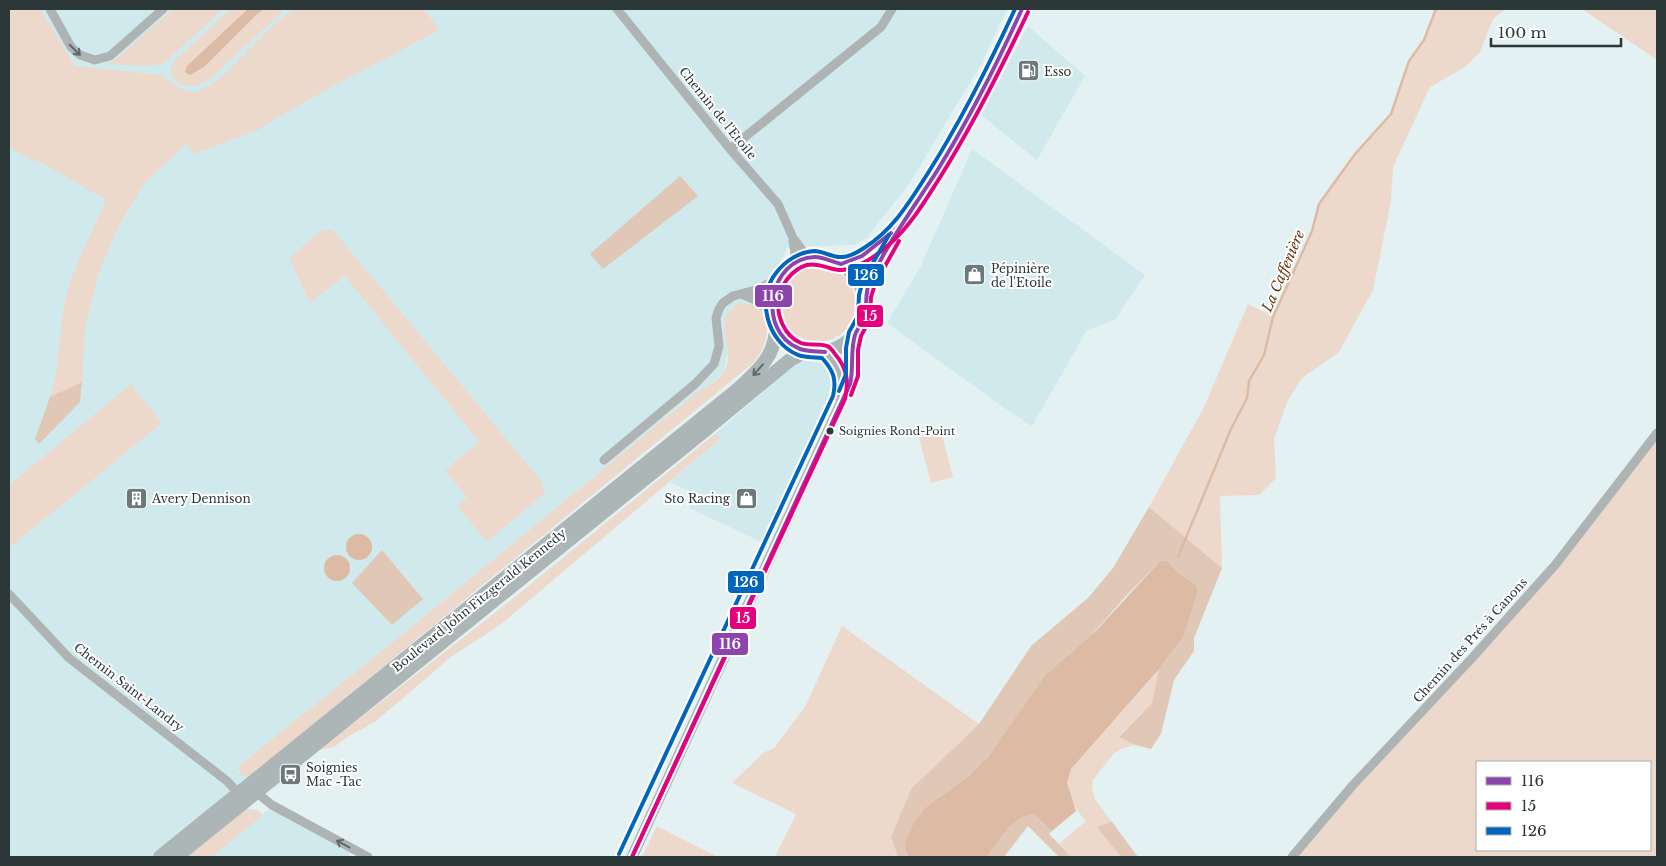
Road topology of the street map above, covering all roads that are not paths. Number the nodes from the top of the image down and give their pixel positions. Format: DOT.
graph roads {
  1 [pos="50,9"];
  2 [pos="163,9"];
  3 [pos="617,9"];
  4 [pos="892,9"];
  5 [pos="1022,9"];
  6 [pos="730,149"];
  7 [pos="902,223"];
  8 [pos="793,238"];
  9 [pos="811,258"];
  10 [pos="842,264"];
  11 [pos="792,265"];
  12 [pos="780,277"];
  13 [pos="741,294"];
  14 [pos="865,296"];
  15 [pos="771,312"];
  16 [pos="776,327"];
  17 [pos="855,334"];
  18 [pos="806,351"];
  19 [pos="825,352"];
  20 [pos="1657,433"];
  21 [pos="604,460"];
  22 [pos="9,594"];
  23 [pos="256,792"];
  24 [pos="239,794"];
  25 [pos="160,857"];
  26 [pos="175,857"];
  27 [pos="368,857"];
  28 [pos="625,857"];
  29 [pos="632,857"];
  30 [pos="1292,857"];
  1 -- 2 [label="street, one-way"];
  3 -- 6 [label="street, Chemin de l'Etoile"];
  4 -- 6 [label="street"];
  5 -- 7 [label="main road"];
  6 -- 8 [label="street, Chemin de l'Etoile"];
  7 -- 10 [label="main road"];
  7 -- 14 [label="main road"];
  8 -- 9 [label="street, Chemin de l'Etoile"];
  8 -- 11 [label="street, Chemin de l'Etoile"];
  9 -- 10 [label="main road"];
  9 -- 11 [label="main road"];
  10 -- 14 [label="main road"];
  11 -- 12 [label="main road"];
  12 -- 13 [label="street"];
  12 -- 15 [label="main road"];
  13 -- 15 [label="street"];
  13 -- 21 [label="street"];
  14 -- 17 [label="main road"];
  15 -- 16 [label="main road"];
  16 -- 18 [label="main road"];
  16 -- 24 [label="main road, Boulevard John Fitzgerald Kennedy, one-way"];
  17 -- 19 [label="main road"];
  17 -- 29 [label="street"];
  18 -- 19 [label="main road"];
  18 -- 23 [label="main road, Boulevard John Fitzgerald Kennedy"];
  19 -- 28 [label="street"];
  20 -- 30 [label="street, Chemin des Prés à Canons"];
  22 -- 24 [label="street, Chemin Saint-Landry"];
  23 -- 26 [label="main road, Boulevard John Fitzgerald Kennedy"];
  27 -- 23 [label="street, one-way"];
  24 -- 25 [label="main road, Boulevard John Fitzgerald Kennedy"];
}
